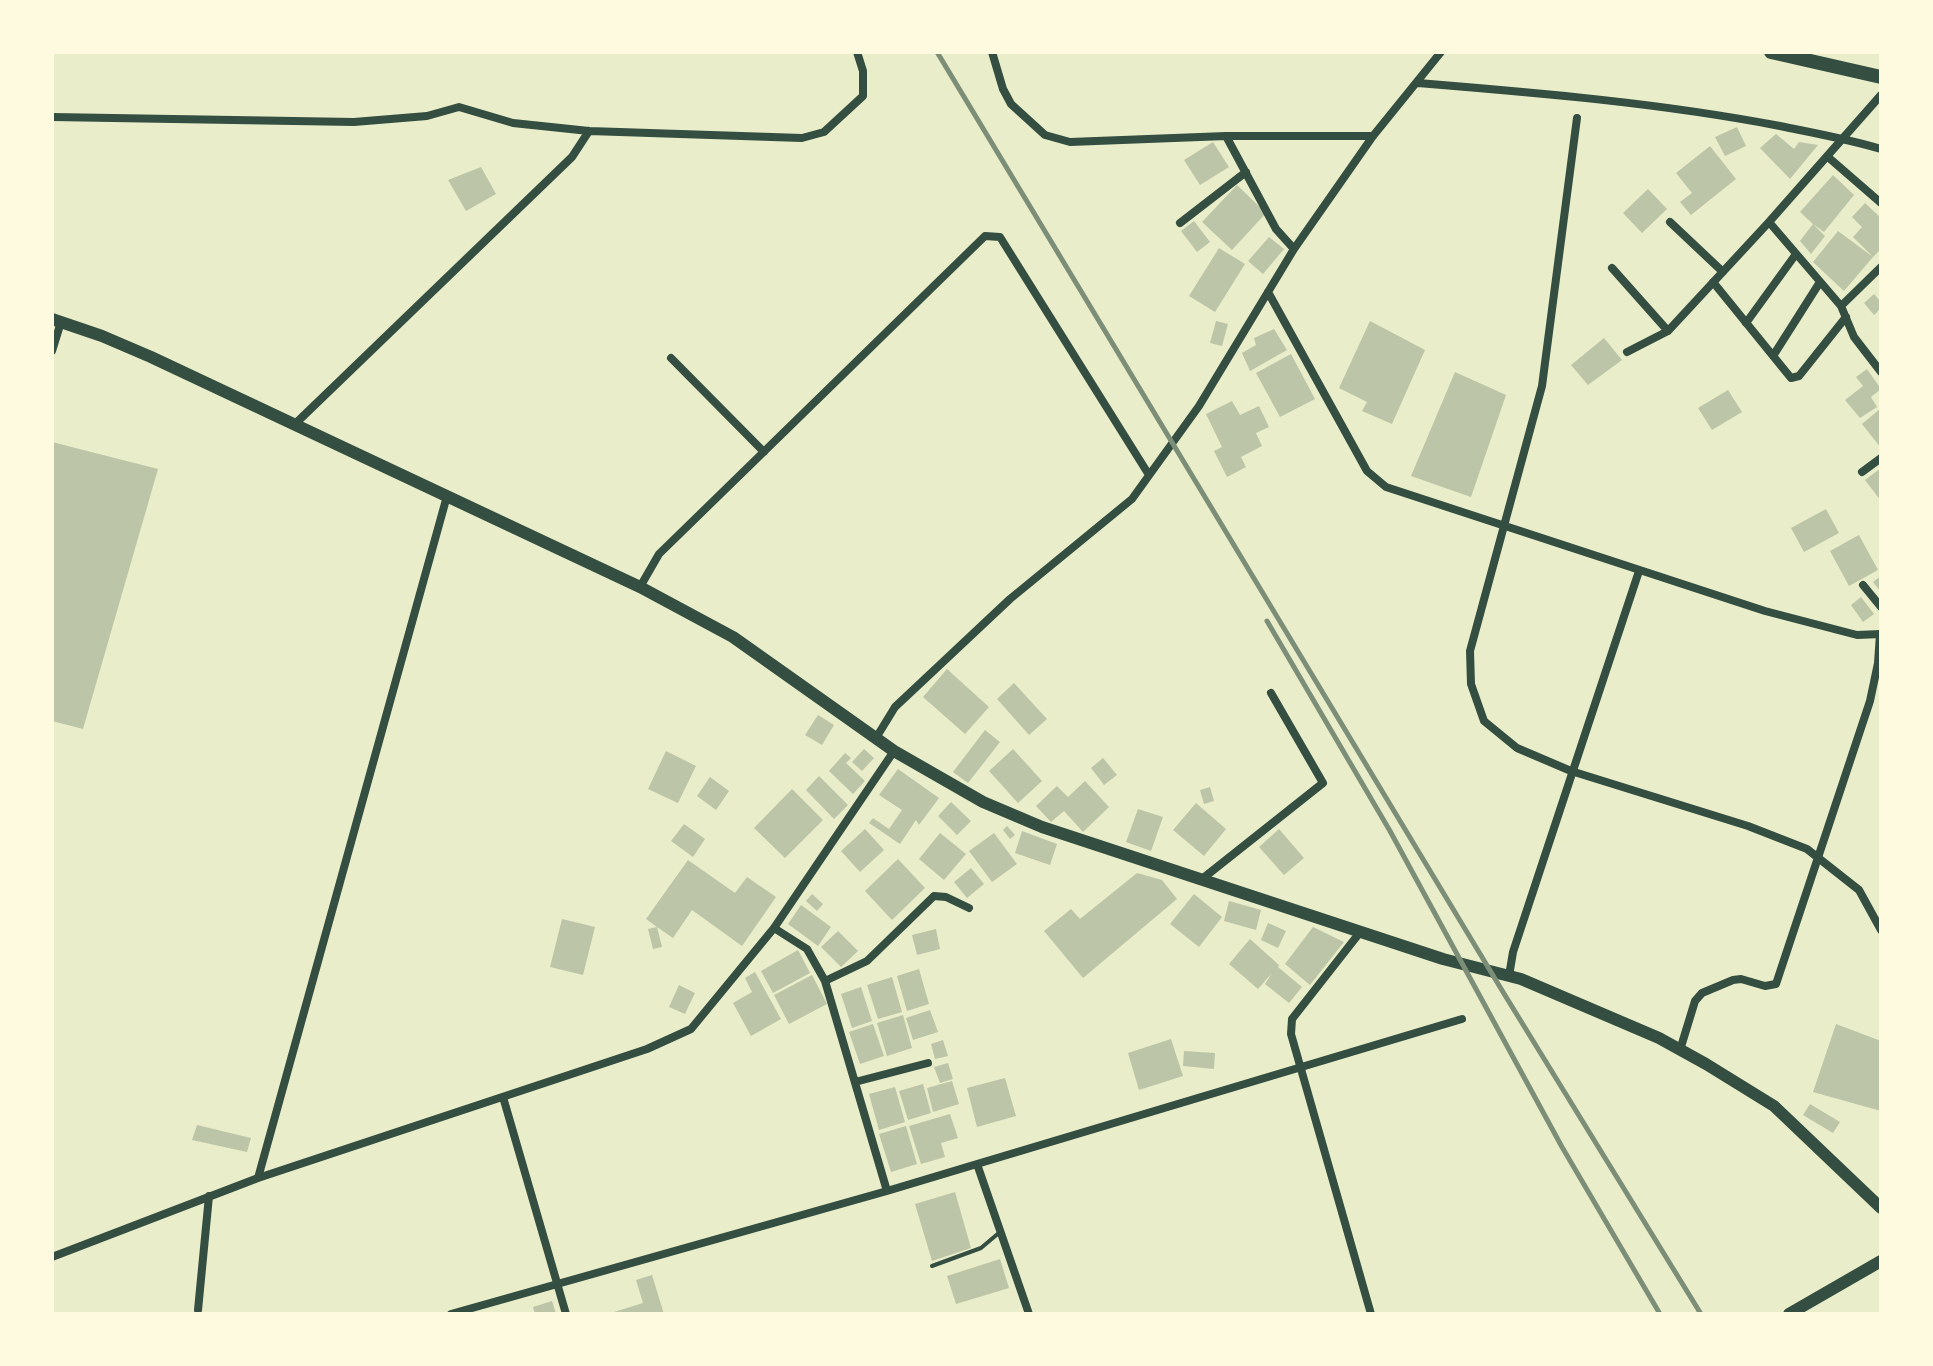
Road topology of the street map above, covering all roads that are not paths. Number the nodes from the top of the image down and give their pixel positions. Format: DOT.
graph roads {
  1 [pos="857,52"];
  2 [pos="992,52"];
  3 [pos="1441,52"];
  4 [pos="1771,52"];
  5 [pos="1881,77"];
  6 [pos="1418,83"];
  7 [pos="1881,95"];
  8 [pos="52,117"];
  9 [pos="1577,118"];
  10 [pos="589,131"];
  11 [pos="1226,136"];
  12 [pos="1373,136"];
  13 [pos="1844,138"];
  14 [pos="1881,149"];
  15 [pos="1828,157"];
  16 [pos="1246,172"];
  17 [pos="1881,203"];
  18 [pos="1670,222"];
  19 [pos="1769,222"];
  20 [pos="1180,223"];
  21 [pos="1294,249"];
  22 [pos="1796,254"];
  23 [pos="1881,267"];
  24 [pos="1612,268"];
  25 [pos="1723,272"];
  26 [pos="1713,282"];
  27 [pos="1820,282"];
  28 [pos="1268,292"];
  29 [pos="1841,306"];
  30 [pos="1846,317"];
  31 [pos="57,320"];
  32 [pos="1746,323"];
  33 [pos="1668,331"];
  34 [pos="52,351"];
  35 [pos="1627,352"];
  36 [pos="1773,356"];
  37 [pos="671,358"];
  38 [pos="1881,372"];
  39 [pos="295,424"];
  40 [pos="764,452"];
  41 [pos="1881,458"];
  42 [pos="1862,472"];
  43 [pos="1149,475"];
  44 [pos="447,496"];
  45 [pos="1505,525"];
  46 [pos="1639,571"];
  47 [pos="1863,585"];
  48 [pos="640,587"];
  49 [pos="1881,607"];
  50 [pos="1880,634"];
  51 [pos="1271,693"];
  52 [pos="876,738"];
  53 [pos="894,751"];
  54 [pos="1571,771"];
  55 [pos="1819,857"];
  56 [pos="1202,879"];
  57 [pos="969,908"];
  58 [pos="774,928"];
  59 [pos="1881,930"];
  60 [pos="1361,931"];
  61 [pos="1509,976"];
  62 [pos="825,981"];
  63 [pos="1462,1019"];
  64 [pos="1680,1050"];
  65 [pos="928,1063"];
  66 [pos="1301,1068"];
  67 [pos="855,1082"];
  68 [pos="503,1097"];
  69 [pos="977,1164"];
  70 [pos="258,1178"];
  71 [pos="887,1191"];
  72 [pos="209,1196"];
  73 [pos="1881,1208"];
  74 [pos="1000,1232"];
  75 [pos="52,1257"];
  76 [pos="1881,1261"];
  77 [pos="932,1266"];
  78 [pos="557,1285"];
  79 [pos="198,1310"];
  80 [pos="451,1314"];
  81 [pos="566,1314"];
  82 [pos="1029,1314"];
  83 [pos="1371,1314"];
  84 [pos="1789,1314"];
  1 -- 10 [label="street"];
  2 -- 11 [label="street"];
  3 -- 6 [label="street"];
  4 -- 5 [label="highway"];
  6 -- 12 [label="street"];
  6 -- 13 [label="street"];
  7 -- 13 [label="street"];
  8 -- 10 [label="street"];
  9 -- 45 [label="street"];
  10 -- 39 [label="street"];
  11 -- 12 [label="street"];
  11 -- 16 [label="street"];
  12 -- 21 [label="street"];
  13 -- 14 [label="street"];
  13 -- 15 [label="street"];
  15 -- 17 [label="street"];
  15 -- 19 [label="street"];
  16 -- 20 [label="street"];
  16 -- 21 [label="street"];
  18 -- 25 [label="street"];
  19 -- 22 [label="street"];
  19 -- 25 [label="street"];
  21 -- 28 [label="street"];
  22 -- 27 [label="street"];
  22 -- 32 [label="street"];
  23 -- 29 [label="street"];
  24 -- 33 [label="street"];
  25 -- 26 [label="street"];
  26 -- 32 [label="street"];
  26 -- 33 [label="street"];
  27 -- 29 [label="street"];
  27 -- 36 [label="street"];
  28 -- 43 [label="street"];
  28 -- 45 [label="street"];
  29 -- 30 [label="street"];
  30 -- 36 [label="street"];
  30 -- 38 [label="street"];
  31 -- 34 [label="street"];
  31 -- 39 [label="main road"];
  32 -- 36 [label="street"];
  33 -- 35 [label="street"];
  37 -- 40 [label="street"];
  39 -- 44 [label="main road"];
  40 -- 43 [label="street"];
  40 -- 48 [label="street"];
  41 -- 42 [label="street"];
  43 -- 52 [label="street"];
  44 -- 48 [label="main road"];
  44 -- 70 [label="street"];
  45 -- 46 [label="street"];
  45 -- 54 [label="street"];
  46 -- 50 [label="street"];
  46 -- 54 [label="street"];
  47 -- 49 [label="street"];
  48 -- 52 [label="main road"];
  50 -- 55 [label="street"];
  51 -- 56 [label="street"];
  52 -- 53 [label="main road"];
  53 -- 56 [label="main road"];
  53 -- 58 [label="street"];
  54 -- 55 [label="street"];
  54 -- 61 [label="street"];
  55 -- 59 [label="street"];
  55 -- 64 [label="street"];
  56 -- 60 [label="main road"];
  57 -- 62 [label="street"];
  58 -- 62 [label="street"];
  58 -- 68 [label="street"];
  60 -- 61 [label="main road"];
  60 -- 66 [label="street"];
  61 -- 64 [label="main road"];
  62 -- 67 [label="street"];
  63 -- 66 [label="street"];
  64 -- 73 [label="main road"];
  65 -- 67 [label="street"];
  66 -- 69 [label="street"];
  66 -- 83 [label="street"];
  67 -- 71 [label="street"];
  68 -- 70 [label="street"];
  68 -- 78 [label="street"];
  69 -- 71 [label="street"];
  69 -- 74 [label="street"];
  70 -- 72 [label="street"];
  71 -- 78 [label="street"];
  72 -- 75 [label="street"];
  72 -- 79 [label="street"];
  74 -- 77 [label="lane"];
  74 -- 82 [label="street"];
  76 -- 84 [label="main road"];
  78 -- 80 [label="street"];
  78 -- 81 [label="street"];
}
